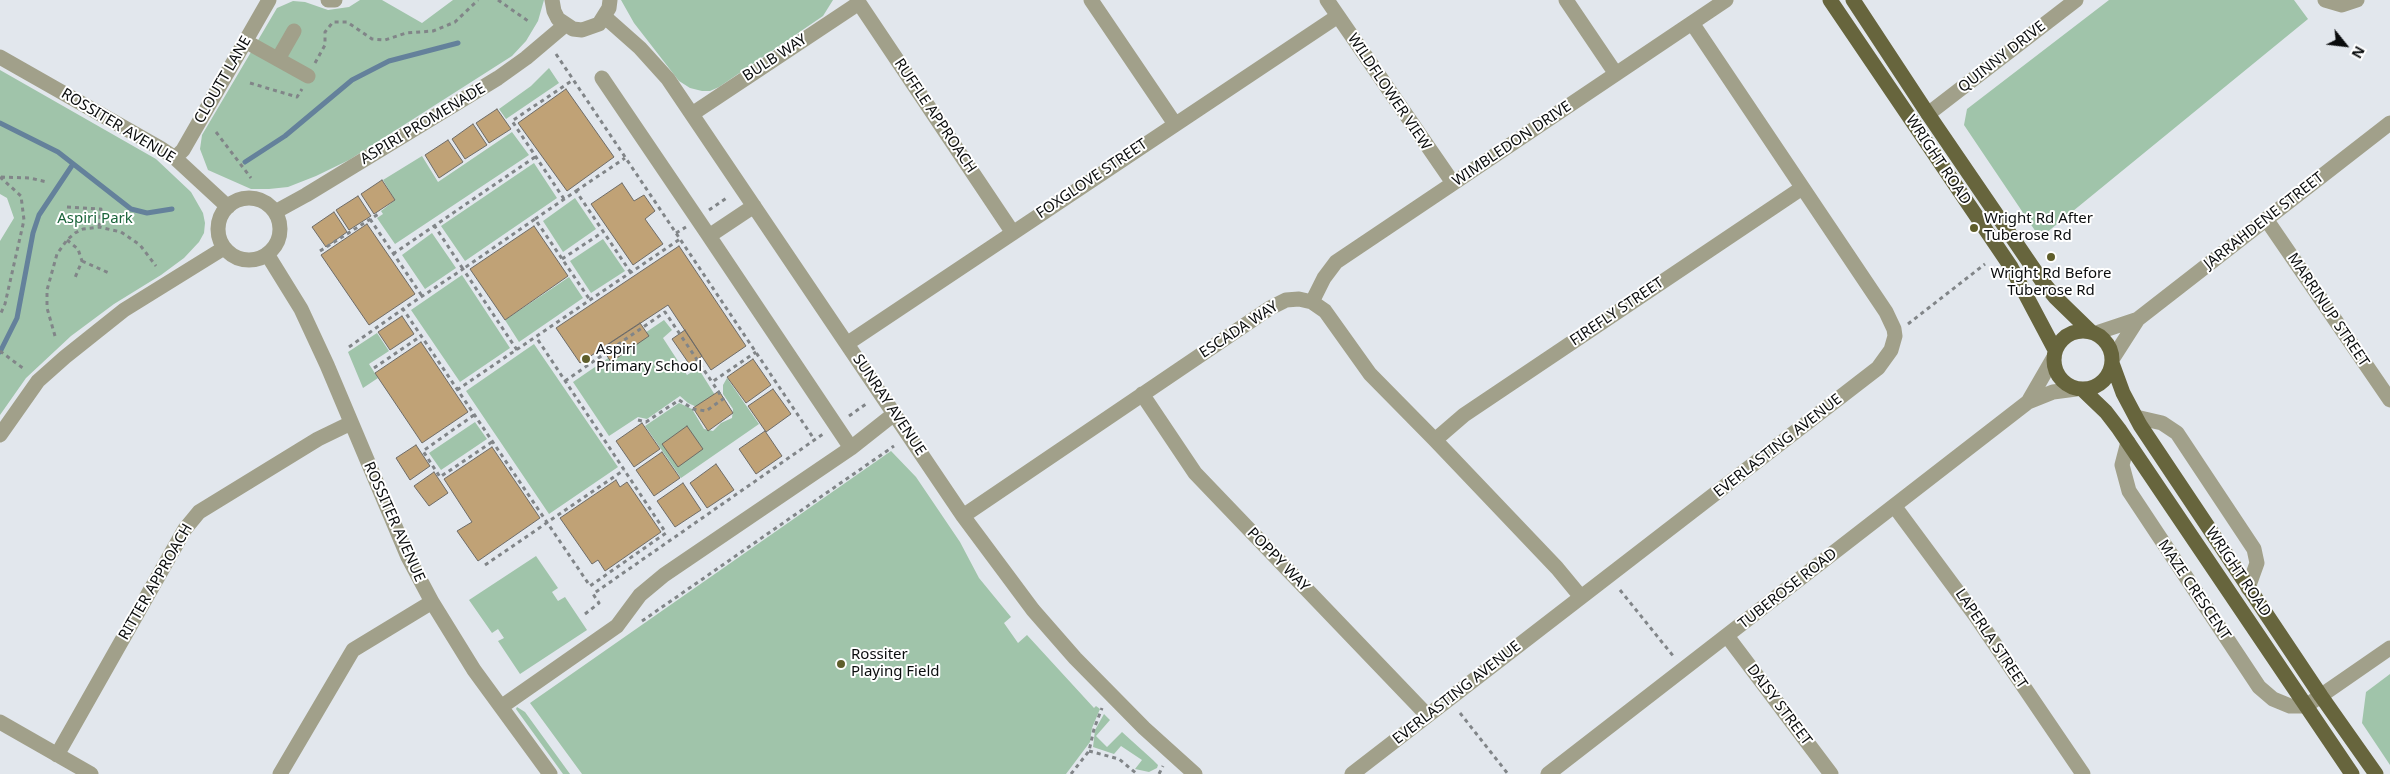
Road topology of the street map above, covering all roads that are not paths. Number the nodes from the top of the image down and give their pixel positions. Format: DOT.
graph roads {
  1 [pos="269,0"];
  2 [pos="328,0"];
  3 [pos="335,0"];
  4 [pos="552,0"];
  5 [pos="610,0"];
  6 [pos="1091,0"];
  7 [pos="1327,0"];
  8 [pos="1566,0"];
  9 [pos="1726,0"];
  10 [pos="1830,0"];
  11 [pos="1853,0"];
  12 [pos="2076,0"];
  13 [pos="2325,0"];
  14 [pos="2357,0"];
  15 [pos="858,2"];
  16 [pos="1338,16"];
  17 [pos="605,17"];
  18 [pos="1692,23"];
  19 [pos="565,25"];
  20 [pos="294,31"];
  21 [pos="245,41"];
  22 [pos="0,57"];
  23 [pos="278,59"];
  24 [pos="1616,74"];
  25 [pos="308,76"];
  26 [pos="602,78"];
  27 [pos="692,114"];
  28 [pos="1928,114"];
  29 [pos="2390,123"];
  30 [pos="1175,124"];
  31 [pos="175,158"];
  32 [pos="1453,183"];
  33 [pos="1802,188"];
  34 [pos="754,206"];
  35 [pos="228,207"];
  36 [pos="275,212"];
  37 [pos="2266,219"];
  38 [pos="1013,233"];
  39 [pos="709,236"];
  40 [pos="224,248"];
  41 [pos="267,254"];
  42 [pos="1312,302"];
  43 [pos="2138,319"];
  44 [pos="2093,332"];
  45 [pos="848,343"];
  46 [pos="2055,354"];
  47 [pos="2113,360"];
  48 [pos="2079,389"];
  49 [pos="1142,394"];
  50 [pos="2390,400"];
  51 [pos="2028,402"];
  52 [pos="894,414"];
  53 [pos="2136,417"];
  54 [pos="351,423"];
  55 [pos="0,435"];
  56 [pos="1435,440"];
  57 [pos="2128,442"];
  58 [pos="851,448"];
  59 [pos="1895,507"];
  60 [pos="963,516"];
  61 [pos="2248,588"];
  62 [pos="1581,597"];
  63 [pos="432,602"];
  64 [pos="1727,636"];
  65 [pos="2390,648"];
  66 [pos="2321,696"];
  67 [pos="2306,706"];
  68 [pos="501,707"];
  69 [pos="1427,715"];
  70 [pos="0,722"];
  71 [pos="58,755"];
  72 [pos="542,771"];
  73 [pos="1557,771"];
  74 [pos="2370,772"];
  75 [pos="91,774"];
  76 [pos="280,774"];
  77 [pos="1195,774"];
  78 [pos="1352,774"];
  79 [pos="1831,774"];
  80 [pos="2083,774"];
  81 [pos="2352,774"];
  1 -- 21 [label="street, CLOUTT LANE"];
  2 -- 3 [label="street"];
  4 -- 19 [label="street"];
  5 -- 17 [label="street"];
  6 -- 30 [label="street"];
  7 -- 16 [label="street, WILDFLOWER VIEW"];
  8 -- 24 [label="street"];
  9 -- 18 [label="street, WIMBLEDON DRIVE"];
  10 -- 46 [label="main road, WRIGHT ROAD"];
  11 -- 28 [label="main road, WRIGHT ROAD"];
  12 -- 28 [label="street, QUINNY DRIVE"];
  13 -- 14 [label="street"];
  15 -- 27 [label="street, BULB WAY"];
  15 -- 38 [label="street, RUFFLE APPROACH"];
  16 -- 30 [label="street, FOXGLOVE STREET"];
  16 -- 32 [label="street, WILDFLOWER VIEW"];
  17 -- 19 [label="street"];
  17 -- 27 [label="street, SUNRAY AVENUE"];
  18 -- 24 [label="street, WIMBLEDON DRIVE"];
  18 -- 33 [label="street, EVERLASTING AVENUE"];
  19 -- 36 [label="street, ASPIRI PROMENADE"];
  20 -- 23 [label="street"];
  21 -- 23 [label="street"];
  21 -- 31 [label="street, CLOUTT LANE"];
  22 -- 31 [label="street, ROSSITER AVENUE"];
  23 -- 25 [label="street"];
  24 -- 32 [label="street, WIMBLEDON DRIVE"];
  26 -- 39 [label="street"];
  27 -- 34 [label="street, SUNRAY AVENUE"];
  28 -- 44 [label="main road, WRIGHT ROAD"];
  29 -- 37 [label="street, JARRAHDENE STREET"];
  30 -- 38 [label="street, FOXGLOVE STREET"];
  31 -- 35 [label="street, ROSSITER AVENUE"];
  32 -- 42 [label="street, WIMBLEDON DRIVE"];
  33 -- 56 [label="street, FIREFLY STREET"];
  33 -- 62 [label="street, EVERLASTING AVENUE"];
  34 -- 39 [label="street"];
  34 -- 45 [label="street, SUNRAY AVENUE"];
  35 -- 36 [label="street"];
  35 -- 40 [label="street"];
  36 -- 41 [label="street"];
  37 -- 43 [label="street, JARRAHDENE STREET"];
  37 -- 50 [label="street, MARRINUP STREET"];
  38 -- 45 [label="street, FOXGLOVE STREET"];
  39 -- 58 [label="street"];
  40 -- 41 [label="street"];
  40 -- 55 [label="street"];
  41 -- 54 [label="street, ROSSITER AVENUE"];
  42 -- 49 [label="street, ESCADA WAY"];
  42 -- 56 [label="street"];
  43 -- 44 [label="street, JARRAHDENE STREET"];
  43 -- 47 [label="street, JARRAHDENE STREET"];
  44 -- 46 [label="main road"];
  44 -- 47 [label="main road"];
  45 -- 52 [label="street, SUNRAY AVENUE"];
  46 -- 48 [label="main road"];
  46 -- 51 [label="street, TUBEROSE ROAD"];
  47 -- 48 [label="main road"];
  47 -- 53 [label="main road, WRIGHT ROAD"];
  48 -- 51 [label="street, TUBEROSE ROAD"];
  48 -- 57 [label="main road, WRIGHT ROAD"];
  49 -- 60 [label="street, ESCADA WAY"];
  49 -- 69 [label="street, POPPY WAY"];
  51 -- 59 [label="street, TUBEROSE ROAD"];
  52 -- 58 [label="street"];
  52 -- 60 [label="street, SUNRAY AVENUE"];
  53 -- 61 [label="main road, WRIGHT ROAD"];
  53 -- 61 [label="street"];
  54 -- 63 [label="street, ROSSITER AVENUE"];
  54 -- 71 [label="street, RITTER APPROACH"];
  56 -- 62 [label="street"];
  57 -- 67 [label="main road, WRIGHT ROAD"];
  57 -- 67 [label="street, MAZE CRESCENT"];
  58 -- 68 [label="street"];
  59 -- 64 [label="street, TUBEROSE ROAD"];
  59 -- 80 [label="street, LAPERLA STREET"];
  60 -- 77 [label="street, SUNRAY AVENUE"];
  61 -- 66 [label="main road, WRIGHT ROAD"];
  62 -- 69 [label="street, EVERLASTING AVENUE"];
  63 -- 68 [label="street, ROSSITER AVENUE"];
  63 -- 76 [label="street"];
  64 -- 73 [label="street, TUBEROSE ROAD"];
  64 -- 79 [label="street, DAISY STREET"];
  65 -- 66 [label="street"];
  66 -- 67 [label="street"];
  66 -- 74 [label="main road, WRIGHT ROAD"];
  67 -- 81 [label="main road, WRIGHT ROAD"];
  68 -- 72 [label="street, ROSSITER AVENUE"];
  69 -- 78 [label="street, EVERLASTING AVENUE"];
  70 -- 71 [label="street"];
  71 -- 75 [label="street"];
}
